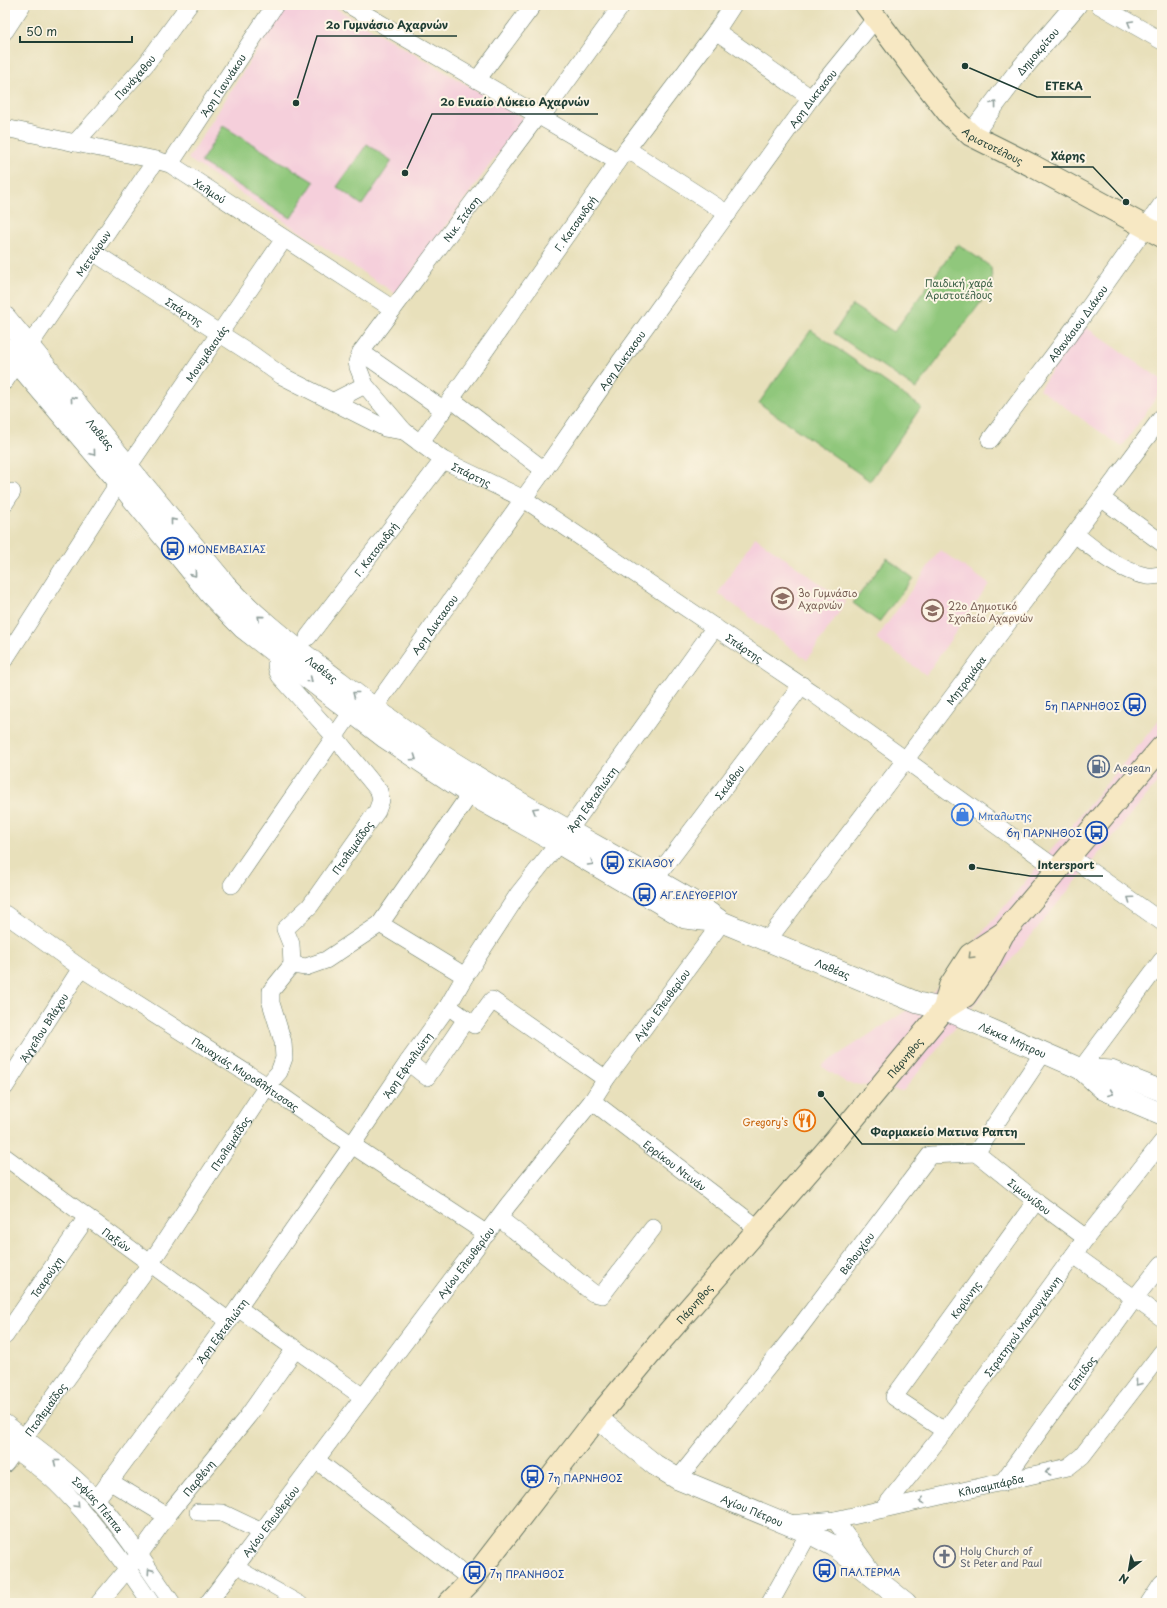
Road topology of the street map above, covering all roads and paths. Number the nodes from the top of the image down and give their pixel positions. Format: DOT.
graph roads {
  1 [pos="22,5"];
  2 [pos="189,5"];
  3 [pos="275,5"];
  4 [pos="349,5"];
  5 [pos="533,5"];
  6 [pos="622,5"];
  7 [pos="733,5"];
  8 [pos="1076,5"];
  9 [pos="1099,5"];
  10 [pos="871,11"];
  11 [pos="716,30"];
  12 [pos="5,31"];
  13 [pos="1162,41"];
  14 [pos="477,80"];
  15 [pos="811,98"];
  16 [pos="538,115"];
  17 [pos="5,128"];
  18 [pos="971,135"];
  19 [pos="75,143"];
  20 [pos="623,155"];
  21 [pos="163,162"];
  22 [pos="1162,204"];
  23 [pos="728,214"];
  24 [pos="1154,232"];
  25 [pos="284,239"];
  26 [pos="93,252"];
  27 [pos="393,309"];
  28 [pos="5,317"];
  29 [pos="220,334"];
  30 [pos="29,346"];
  31 [pos="361,352"];
  32 [pos="11,356"];
  33 [pos="5,381"];
  34 [pos="365,385"];
  35 [pos="334,402"];
  36 [pos="447,404"];
  37 [pos="1162,417"];
  38 [pos="404,431"];
  39 [pos="990,440"];
  40 [pos="420,443"];
  41 [pos="443,460"];
  42 [pos="544,470"];
  43 [pos="124,474"];
  44 [pos="1102,498"];
  45 [pos="524,499"];
  46 [pos="1074,534"];
  47 [pos="1162,543"];
  48 [pos="1162,575"];
  49 [pos="715,627"];
  50 [pos="292,645"];
  51 [pos="5,659"];
  52 [pos="802,686"];
  53 [pos="374,708"];
  54 [pos="351,713"];
  55 [pos="334,736"];
  56 [pos="1162,747"];
  57 [pos="906,759"];
  58 [pos="475,786"];
  59 [pos="563,836"];
  60 [pos="1063,863"];
  61 [pos="655,879"];
  62 [pos="232,885"];
  63 [pos="5,914"];
  64 [pos="722,922"];
  65 [pos="1162,922"];
  66 [pos="380,924"];
  67 [pos="766,941"];
  68 [pos="1162,960"];
  69 [pos="292,965"];
  70 [pos="81,968"];
  71 [pos="465,976"];
  72 [pos="448,1006"];
  73 [pos="944,1009"];
  74 [pos="466,1019"];
  75 [pos="1043,1053"];
  76 [pos="408,1062"];
  77 [pos="1081,1069"];
  78 [pos="606,1079"];
  79 [pos="267,1086"];
  80 [pos="5,1087"];
  81 [pos="1162,1091"];
  82 [pos="592,1100"];
  83 [pos="1162,1114"];
  84 [pos="1162,1142"];
  85 [pos="352,1145"];
  86 [pos="976,1153"];
  87 [pos="5,1157"];
  88 [pos="1036,1201"];
  89 [pos="87,1217"];
  90 [pos="499,1218"];
  91 [pos="653,1228"];
  92 [pos="759,1229"];
  93 [pos="487,1234"];
  94 [pos="1086,1238"];
  95 [pos="1074,1255"];
  96 [pos="150,1264"];
  97 [pos="1162,1264"];
  98 [pos="1134,1299"];
  99 [pos="233,1315"];
  100 [pos="1162,1318"];
  101 [pos="5,1336"];
  102 [pos="295,1349"];
  103 [pos="1162,1352"];
  104 [pos="364,1397"];
  105 [pos="597,1418"];
  106 [pos="5,1422"];
  107 [pos="945,1431"];
  108 [pos="14,1443"];
  109 [pos="316,1460"];
  110 [pos="5,1464"];
  111 [pos="678,1479"];
  112 [pos="109,1481"];
  113 [pos="1002,1483"];
  114 [pos="96,1500"];
  115 [pos="882,1509"];
  116 [pos="198,1512"];
  117 [pos="167,1516"];
  118 [pos="768,1517"];
  119 [pos="835,1520"];
  120 [pos="262,1532"];
  121 [pos="809,1533"];
  122 [pos="139,1555"];
  123 [pos="236,1566"];
  124 [pos="128,1568"];
  125 [pos="472,1580"];
  126 [pos="1161,1586"];
  127 [pos="900,1601"];
  128 [pos="99,1603"];
  129 [pos="151,1603"];
  130 [pos="172,1603"];
  131 [pos="208,1603"];
  132 [pos="301,1603"];
  133 [pos="449,1603"];
  134 [pos="770,1603"];
  135 [pos="1149,1603"];
  1 -- 12 [label="street"];
  2 -- 19 [label="street, Πανάγαθου"];
  3 -- 21 [label="street, Άρη Γιαννάκου"];
  4 -- 14 [label="street"];
  5 -- 14 [label="street"];
  6 -- 16 [label="street, Νικ. Στάση"];
  7 -- 11 [label="street, Γ. Κατσανδρή"];
  18 -- 8 [label="street, Δημοκρίτου, one-way"];
  13 -- 9 [label="street, one-way"];
  10 -- 15 [label="street, Αρη Δικτασου"];
  10 -- 18 [label="main road, Αριστοτέλους"];
  11 -- 15 [label="street"];
  11 -- 20 [label="street, Γ. Κατσανδρή"];
  14 -- 16 [label="street"];
  15 -- 23 [label="street, Αρη Δικτασου"];
  16 -- 20 [label="street"];
  16 -- 27 [label="street, Νικ. Στάση"];
  17 -- 19 [label="street, Χελμού"];
  18 -- 24 [label="main road, Αριστοτέλους"];
  19 -- 21 [label="street, Χελμού"];
  20 -- 23 [label="street"];
  20 -- 36 [label="street, Γ. Κατσανδρή"];
  21 -- 25 [label="street, Χελμού"];
  21 -- 26 [label="street, Μετεώρων"];
  22 -- 24 [label="street, Αθανάσιου Διάκου"];
  23 -- 42 [label="street, Αρη Δικτασου"];
  24 -- 39 [label="street, Αθανάσιου Διάκου"];
  25 -- 27 [label="street, Χελμού"];
  25 -- 29 [label="street, Μονεμβασιάς"];
  26 -- 29 [label="street, Σπάρτης"];
  26 -- 30 [label="street, Μετεώρων"];
  27 -- 31 [label="street, Νικ. Στάση"];
  28 -- 30 [label="street, Λαθέας"];
  29 -- 35 [label="street, Σπάρτης"];
  29 -- 43 [label="street, Μονεμβασιάς"];
  43 -- 30 [label="street, Λαθέας, one-way"];
  31 -- 34 [label="street"];
  31 -- 36 [label="street"];
  32 -- 33 [label="street"];
  32 -- 43 [label="street, Λαθέας, one-way"];
  34 -- 35 [label="street"];
  34 -- 38 [label="street"];
  35 -- 38 [label="street, Σπάρτης"];
  36 -- 40 [label="street, Γ. Κατσανδρή"];
  36 -- 42 [label="street"];
  37 -- 44 [label="street, Μητρομάρα"];
  38 -- 40 [label="street, Σπάρτης"];
  40 -- 41 [label="street, Σπάρτης"];
  41 -- 45 [label="street, Σπάρτης"];
  41 -- 50 [label="street, Γ. Κατσανδρή"];
  42 -- 45 [label="street, Αρη Δικτασου"];
  43 -- 50 [label="street, Λαθέας"];
  43 -- 51 [label="street, Μονεμβασιάς"];
  44 -- 46 [label="street, Μητρομάρα"];
  44 -- 47 [label="street"];
  45 -- 49 [label="street, Σπάρτης"];
  45 -- 53 [label="street, Αρη Δικτασου"];
  46 -- 48 [label="street"];
  46 -- 57 [label="street, Μητρομάρα"];
  49 -- 52 [label="street, Σπάρτης"];
  49 -- 59 [label="street, Άρη Εφταλιώτη"];
  53 -- 50 [label="street, Λαθέας, one-way"];
  50 -- 54 [label="street, Λαθέας, one-way"];
  50 -- 55 [label="street"];
  52 -- 57 [label="street, Σπάρτης"];
  52 -- 61 [label="street, Σκιάθου"];
  53 -- 58 [label="street, Λαθέας"];
  54 -- 55 [label="street"];
  54 -- 58 [label="street, Λαθέας, one-way"];
  55 -- 62 [label="street"];
  55 -- 69 [label="street, Πτολεμαΐδος"];
  56 -- 60 [label="main road, Πάρνηθος"];
  57 -- 60 [label="street, Σπάρτης"];
  57 -- 67 [label="street, Μητρομάρα"];
  58 -- 59 [label="street, Λαθέας"];
  58 -- 66 [label="street"];
  59 -- 61 [label="street, Λαθέας"];
  59 -- 64 [label="street, Λαθέας, one-way"];
  59 -- 71 [label="street, Άρη Εφταλιώτη"];
  65 -- 60 [label="street, Σπάρτης, one-way"];
  60 -- 73 [label="main road, Πάρνηθος"];
  61 -- 64 [label="street, Λαθέας"];
  63 -- 70 [label="street, Παναγιάς Μυροβλήτισσας"];
  64 -- 67 [label="street, Λαθέας"];
  64 -- 78 [label="street, Αγίου Ελευθερίου"];
  66 -- 69 [label="street"];
  66 -- 71 [label="street"];
  67 -- 73 [label="street, Λαθέας"];
  68 -- 77 [label="street"];
  69 -- 79 [label="street, Πτολεμαΐδος"];
  70 -- 79 [label="street, Παναγιάς Μυροβλήτισσας"];
  70 -- 80 [label="street, Άγγελου Βλάχου"];
  71 -- 72 [label="street, Άρη Εφταλιώτη"];
  72 -- 74 [label="street"];
  72 -- 76 [label="street, Άρη Εφταλιώτη"];
  73 -- 75 [label="street, Λέκκα Μήτρου"];
  73 -- 92 [label="main road, Πάρνηθος"];
  74 -- 76 [label="street"];
  74 -- 78 [label="street"];
  75 -- 77 [label="street, Λέκκα Μήτρου"];
  75 -- 86 [label="street"];
  76 -- 85 [label="street, Άρη Εφταλιώτη"];
  77 -- 81 [label="street, Λέκκα Μήτρου"];
  77 -- 83 [label="street, Λέκκα Μήτρου, one-way"];
  78 -- 82 [label="street, Αγίου Ελευθερίου"];
  79 -- 85 [label="street, Παναγιάς Μυροβλήτισσας"];
  79 -- 96 [label="street, Πτολεμαΐδος"];
  82 -- 90 [label="street, Αγίου Ελευθερίου"];
  82 -- 92 [label="street, Ερρίκου Ντινάν"];
  84 -- 94 [label="street, Στρατηγού Μακρυγιάννη"];
  85 -- 93 [label="street, Παναγιάς Μυροβλήτισσας"];
  85 -- 99 [label="street, Άρη Εφταλιώτη"];
  86 -- 88 [label="street, Σιμωνίδου"];
  86 -- 111 [label="street, Βελουχίου"];
  87 -- 89 [label="street, Παξών"];
  88 -- 94 [label="street, Σιμωνίδου"];
  88 -- 107 [label="street, Κορίννης"];
  89 -- 96 [label="street, Παξών"];
  89 -- 101 [label="street, Τσαρούχη"];
  90 -- 91 [label="street"];
  90 -- 93 [label="street, Αγίου Ελευθερίου"];
  92 -- 105 [label="main road, Πάρνηθος"];
  93 -- 104 [label="street, Αγίου Ελευθερίου"];
  94 -- 95 [label="street, Στρατηγού Μακρυγιάννη"];
  95 -- 98 [label="street"];
  95 -- 107 [label="street, Στρατηγού Μακρυγιάννη"];
  96 -- 99 [label="street, Παξών"];
  96 -- 108 [label="street, Πτολεμαΐδος"];
  97 -- 98 [label="street, Ελπίδος"];
  98 -- 100 [label="street"];
  98 -- 113 [label="street, Ελπίδος"];
  99 -- 102 [label="street, Παξών"];
  99 -- 112 [label="street, Άρη Εφταλιώτη"];
  102 -- 104 [label="street, Παξών"];
  102 -- 117 [label="street, Παρθένη"];
  103 -- 113 [label="street, Κλισαμπάρδα, one-way"];
  104 -- 109 [label="street, Αγίου Ελευθερίου"];
  105 -- 111 [label="street, Αγίου Πέτρου"];
  105 -- 125 [label="main road, Πάρνηθος"];
  106 -- 108 [label="street, Σοφίας Πέππα"];
  107 -- 115 [label="street, Στρατηγού Μακρυγιάννη"];
  108 -- 110 [label="street, Πτολεμαΐδος"];
  114 -- 108 [label="street, Σοφίας Πέππα, one-way"];
  108 -- 124 [label="street, Σοφίας Πέππα, one-way"];
  109 -- 120 [label="street, Αγίου Ελευθερίου"];
  109 -- 125 [label="street"];
  111 -- 118 [label="street, Αγίου Πέτρου"];
  112 -- 114 [label="street, Άρη Εφταλιώτη"];
  112 -- 117 [label="street"];
  113 -- 115 [label="street, Κλισαμπάρδα, one-way"];
  114 -- 122 [label="street, Σοφίας Πέππα"];
  115 -- 119 [label="street, Κλισαμπάρδα"];
  116 -- 120 [label="street"];
  117 -- 122 [label="street, Παρθένη"];
  118 -- 119 [label="street, Κλισαμπάρδα"];
  118 -- 121 [label="street, Αγίου Πέτρου"];
  119 -- 127 [label="street"];
  120 -- 123 [label="street, Αγίου Ελευθερίου"];
  121 -- 127 [label="street, Αγίου Πέτρου"];
  121 -- 134 [label="street"];
  122 -- 124 [label="street, Παρθένη"];
  130 -- 122 [label="street, Σοφίας Πέππα, one-way"];
  123 -- 131 [label="street, Αγίου Ελευθερίου"];
  123 -- 132 [label="street"];
  124 -- 128 [label="street, Παρθένη"];
  124 -- 129 [label="street, Σοφίας Πέππα"];
  125 -- 133 [label="main road, Πάρνηθος"];
  126 -- 135 [label="street"];
}
